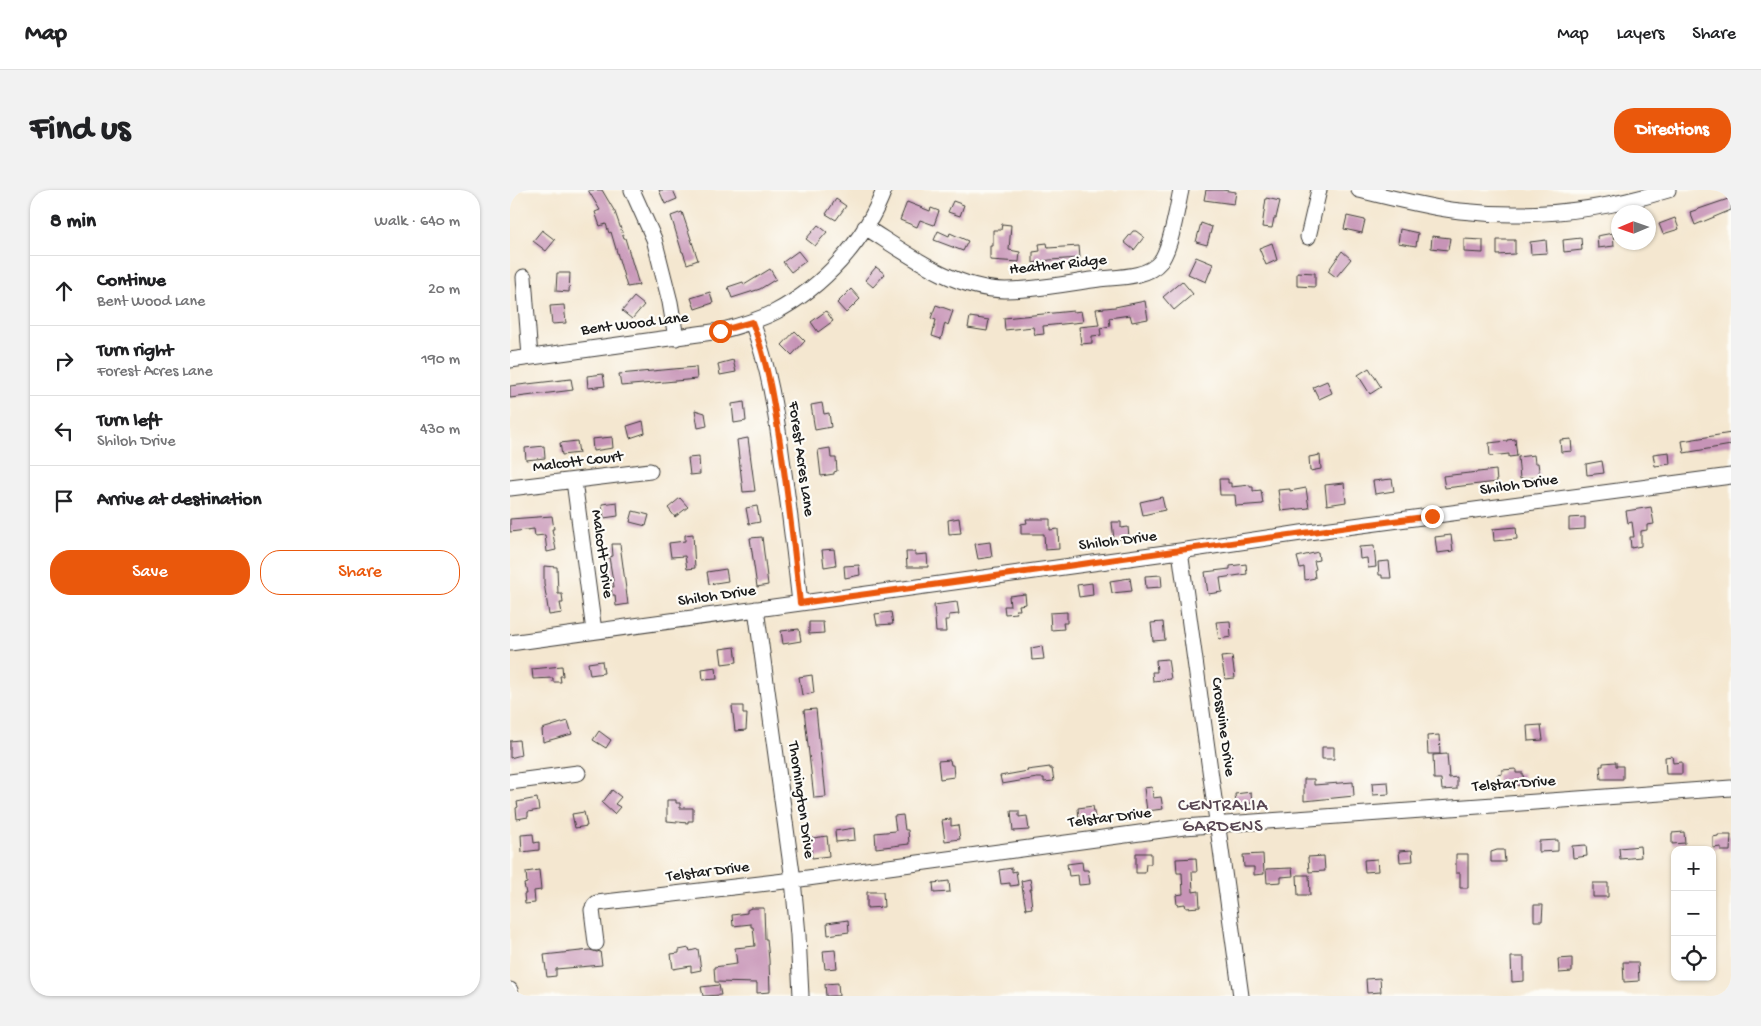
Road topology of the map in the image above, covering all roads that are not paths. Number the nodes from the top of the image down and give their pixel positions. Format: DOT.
graph roads {
  1 [pos="632,190"];
  2 [pos="884,190"];
  3 [pos="1181,190"];
  4 [pos="1319,190"];
  5 [pos="1359,190"];
  6 [pos="1668,190"];
  7 [pos="1647,193"];
  8 [pos="865,227"];
  9 [pos="1308,236"];
  10 [pos="524,276"];
  11 [pos="752,322"];
  12 [pos="676,338"];
  13 [pos="530,357"];
  14 [pos="510,360"];
  15 [pos="650,472"];
  16 [pos="1731,476"];
  17 [pos="574,481"];
  18 [pos="510,488"];
  19 [pos="1180,551"];
  20 [pos="800,603"];
  21 [pos="756,609"];
  22 [pos="594,631"];
  23 [pos="510,643"];
  24 [pos="578,773"];
  25 [pos="510,782"];
  26 [pos="1731,788"];
  27 [pos="1218,825"];
  28 [pos="793,880"];
  29 [pos="596,943"];
  30 [pos="510,990"];
  31 [pos="511,996"];
  32 [pos="801,996"];
  33 [pos="1241,996"];
  1 -- 12 [label="street"];
  2 -- 8 [label="street, Bent Wood Lane"];
  3 -- 8 [label="street, Heather Ridge"];
  4 -- 9 [label="street"];
  5 -- 7 [label="street"];
  6 -- 7 [label="street"];
  8 -- 11 [label="street, Bent Wood Lane"];
  10 -- 13 [label="street"];
  11 -- 12 [label="street, Bent Wood Lane"];
  11 -- 20 [label="street, Forest Acres Lane"];
  12 -- 13 [label="street, Bent Wood Lane"];
  13 -- 14 [label="street, Bent Wood Lane"];
  15 -- 17 [label="street, Malcott Court"];
  16 -- 19 [label="street, Shiloh Drive"];
  17 -- 18 [label="street, Malcott Court"];
  17 -- 22 [label="street, Malcott Drive"];
  19 -- 20 [label="street, Shiloh Drive"];
  19 -- 27 [label="street, Crossvine Drive"];
  20 -- 21 [label="street, Shiloh Drive"];
  21 -- 22 [label="street, Shiloh Drive"];
  21 -- 28 [label="street, Thornington Drive"];
  22 -- 23 [label="street, Shiloh Drive"];
  24 -- 25 [label="street"];
  26 -- 27 [label="street, Telstar Drive"];
  27 -- 28 [label="street, Telstar Drive"];
  27 -- 33 [label="street, Crossvine Drive"];
  28 -- 29 [label="street, Telstar Drive"];
  28 -- 32 [label="street, Thornington Drive"];
  30 -- 31 [label="street"];
}
